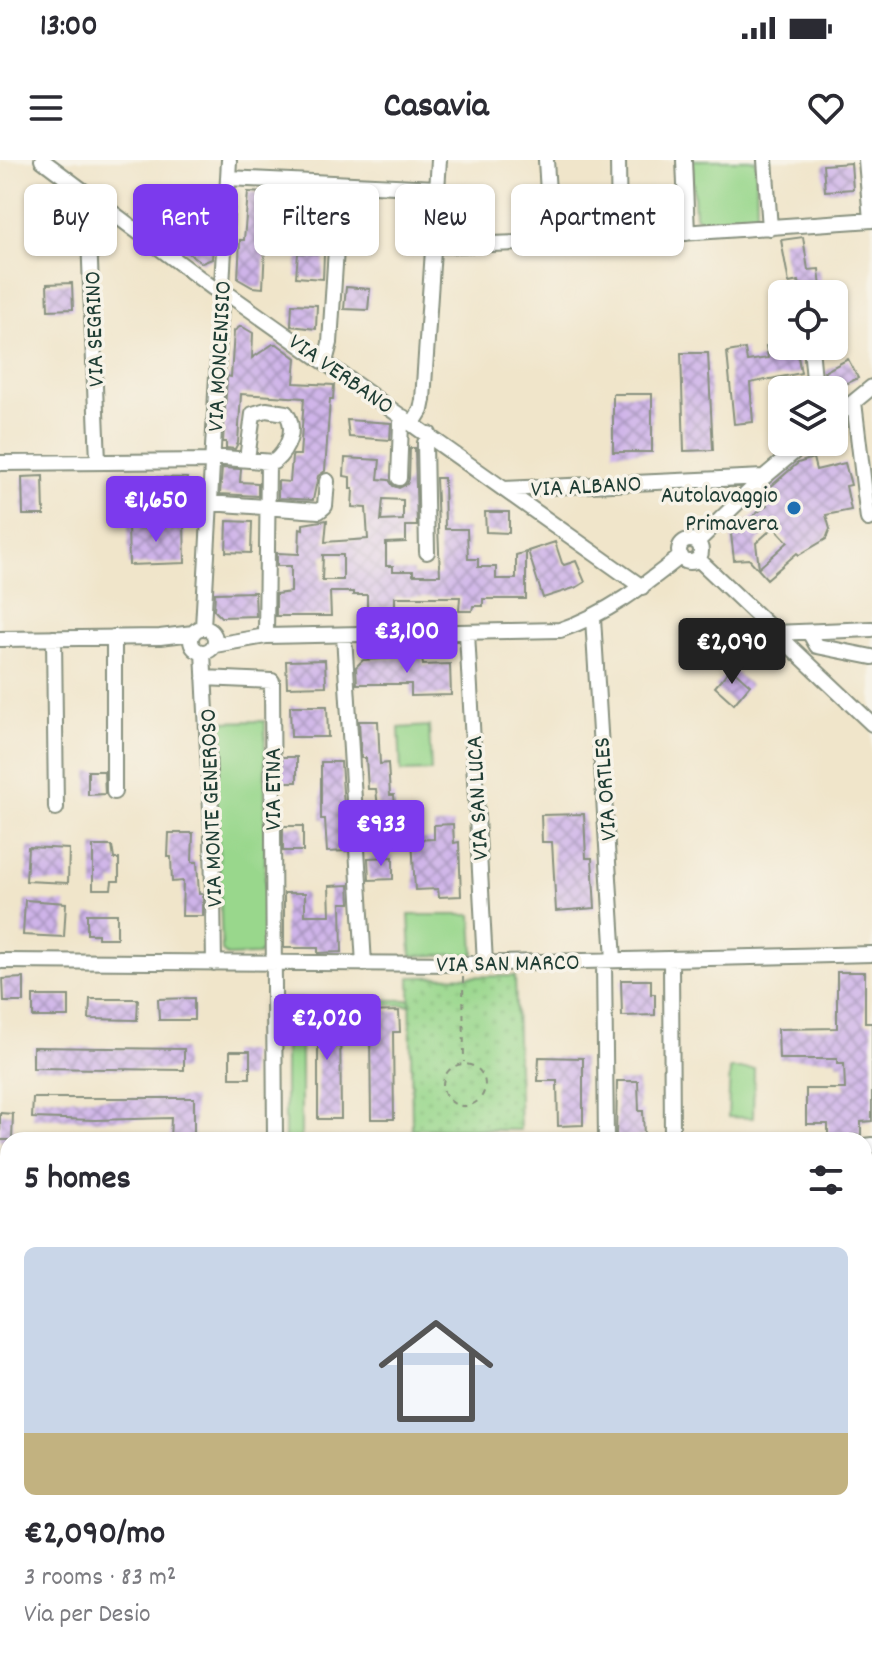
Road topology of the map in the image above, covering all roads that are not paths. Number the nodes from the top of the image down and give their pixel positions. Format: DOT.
graph roads {
  1 [pos="42,160"];
  2 [pos="229,160"];
  3 [pos="439,160"];
  4 [pos="546,160"];
  5 [pos="618,160"];
  6 [pos="684,160"];
  7 [pos="765,160"];
  8 [pos="866,160"];
  9 [pos="228,178"];
  10 [pos="74,184"];
  11 [pos="312,184"];
  12 [pos="436,184"];
  13 [pos="547,184"];
  14 [pos="618,184"];
  15 [pos="117,215"];
  16 [pos="871,220"];
  17 [pos="770,228"];
  18 [pos="684,233"];
  19 [pos="687,233"];
  20 [pos="90,256"];
  21 [pos="336,256"];
  22 [pos="431,256"];
  23 [pos="222,292"];
  24 [pos="325,362"];
  25 [pos="872,387"];
  26 [pos="854,402"];
  27 [pos="848,407"];
  28 [pos="408,420"];
  29 [pos="429,434"];
  30 [pos="789,456"];
  31 [pos="212,459"];
  32 [pos="247,459"];
  33 [pos="98,461"];
  34 [pos="0,463"];
  35 [pos="268,463"];
  36 [pos="764,477"];
  37 [pos="399,478"];
  38 [pos="327,481"];
  39 [pos="504,489"];
  40 [pos="209,503"];
  41 [pos="267,508"];
  42 [pos="868,519"];
  43 [pos="697,542"];
  44 [pos="427,552"];
  45 [pos="681,556"];
  46 [pos="698,559"];
  47 [pos="642,587"];
  48 [pos="593,618"];
  49 [pos="872,629"];
  50 [pos="809,632"];
  51 [pos="774,633"];
  52 [pos="266,636"];
  53 [pos="114,637"];
  54 [pos="54,638"];
  55 [pos="0,639"];
  56 [pos="204,640"];
  57 [pos="468,640"];
  58 [pos="345,643"];
  59 [pos="872,657"];
  60 [pos="204,678"];
  61 [pos="872,724"];
  62 [pos="114,792"];
  63 [pos="56,808"];
  64 [pos="872,954"];
  65 [pos="609,960"];
  66 [pos="671,960"];
  67 [pos="0,961"];
  68 [pos="214,963"];
  69 [pos="485,963"];
  70 [pos="364,964"];
  71 [pos="273,965"];
  72 [pos="275,1132"];
  73 [pos="606,1132"];
  74 [pos="672,1132"];
  1 -- 10 [label="street, VIA VERBANO"];
  2 -- 9 [label="street, VIA MONCENISIO"];
  3 -- 12 [label="street"];
  4 -- 13 [label="street"];
  5 -- 14 [label="street"];
  6 -- 19 [label="street"];
  7 -- 17 [label="street"];
  8 -- 16 [label="street"];
  9 -- 11 [label="street"];
  9 -- 23 [label="street, VIA MONCENISIO"];
  15 -- 23 [label="street, VIA VERBANO"];
  16 -- 17 [label="street"];
  17 -- 19 [label="street"];
  18 -- 19 [label="street"];
  20 -- 33 [label="street, VIA SEGRINO"];
  21 -- 24 [label="street"];
  22 -- 28 [label="street"];
  23 -- 24 [label="street, VIA VERBANO"];
  23 -- 31 [label="street, VIA MONCENISIO"];
  24 -- 28 [label="street, VIA VERBANO"];
  25 -- 26 [label="street"];
  26 -- 27 [label="street"];
  26 -- 42 [label="street"];
  28 -- 29 [label="street, VIA VERBANO"];
  28 -- 37 [label="street"];
  29 -- 39 [label="street, VIA VERBANO"];
  29 -- 44 [label="street"];
  30 -- 36 [label="street"];
  31 -- 32 [label="street"];
  31 -- 33 [label="street"];
  31 -- 40 [label="street, VIA MONCENISIO"];
  32 -- 35 [label="street"];
  32 -- 35 [label="street"];
  33 -- 34 [label="street"];
  35 -- 41 [label="street"];
  36 -- 39 [label="street, VIA ALBANO"];
  36 -- 43 [label="street"];
  38 -- 41 [label="street"];
  39 -- 47 [label="street, VIA VERBANO"];
  40 -- 41 [label="street"];
  40 -- 56 [label="street, VIA MONCENISIO"];
  41 -- 52 [label="street"];
  43 -- 45 [label="street"];
  43 -- 46 [label="street"];
  45 -- 46 [label="street"];
  45 -- 47 [label="street"];
  46 -- 51 [label="street"];
  47 -- 48 [label="street"];
  48 -- 57 [label="street"];
  48 -- 65 [label="street, VIA ORTLES"];
  49 -- 50 [label="street"];
  50 -- 51 [label="street"];
  50 -- 59 [label="street"];
  51 -- 61 [label="street"];
  52 -- 56 [label="street"];
  52 -- 58 [label="street"];
  53 -- 54 [label="street"];
  53 -- 56 [label="street"];
  53 -- 62 [label="street"];
  54 -- 55 [label="street"];
  54 -- 63 [label="street"];
  56 -- 60 [label="street, VIA MONTE GENEROSO"];
  57 -- 58 [label="street"];
  57 -- 69 [label="street, VIA SAN LUCA"];
  58 -- 70 [label="street"];
  60 -- 68 [label="street, VIA MONTE GENEROSO"];
  60 -- 71 [label="street, VIA ETNA"];
  64 -- 66 [label="street, VIA SAN MARCO"];
  65 -- 66 [label="street, VIA SAN MARCO"];
  65 -- 69 [label="street, VIA SAN MARCO"];
  65 -- 73 [label="street, VIA ORTLES"];
  66 -- 74 [label="street"];
  67 -- 68 [label="street, VIA SAN MARCO"];
  68 -- 71 [label="street, VIA SAN MARCO"];
  69 -- 70 [label="street, VIA SAN MARCO"];
  70 -- 71 [label="street, VIA SAN MARCO"];
  71 -- 72 [label="street, VIA ETNA"];
}
